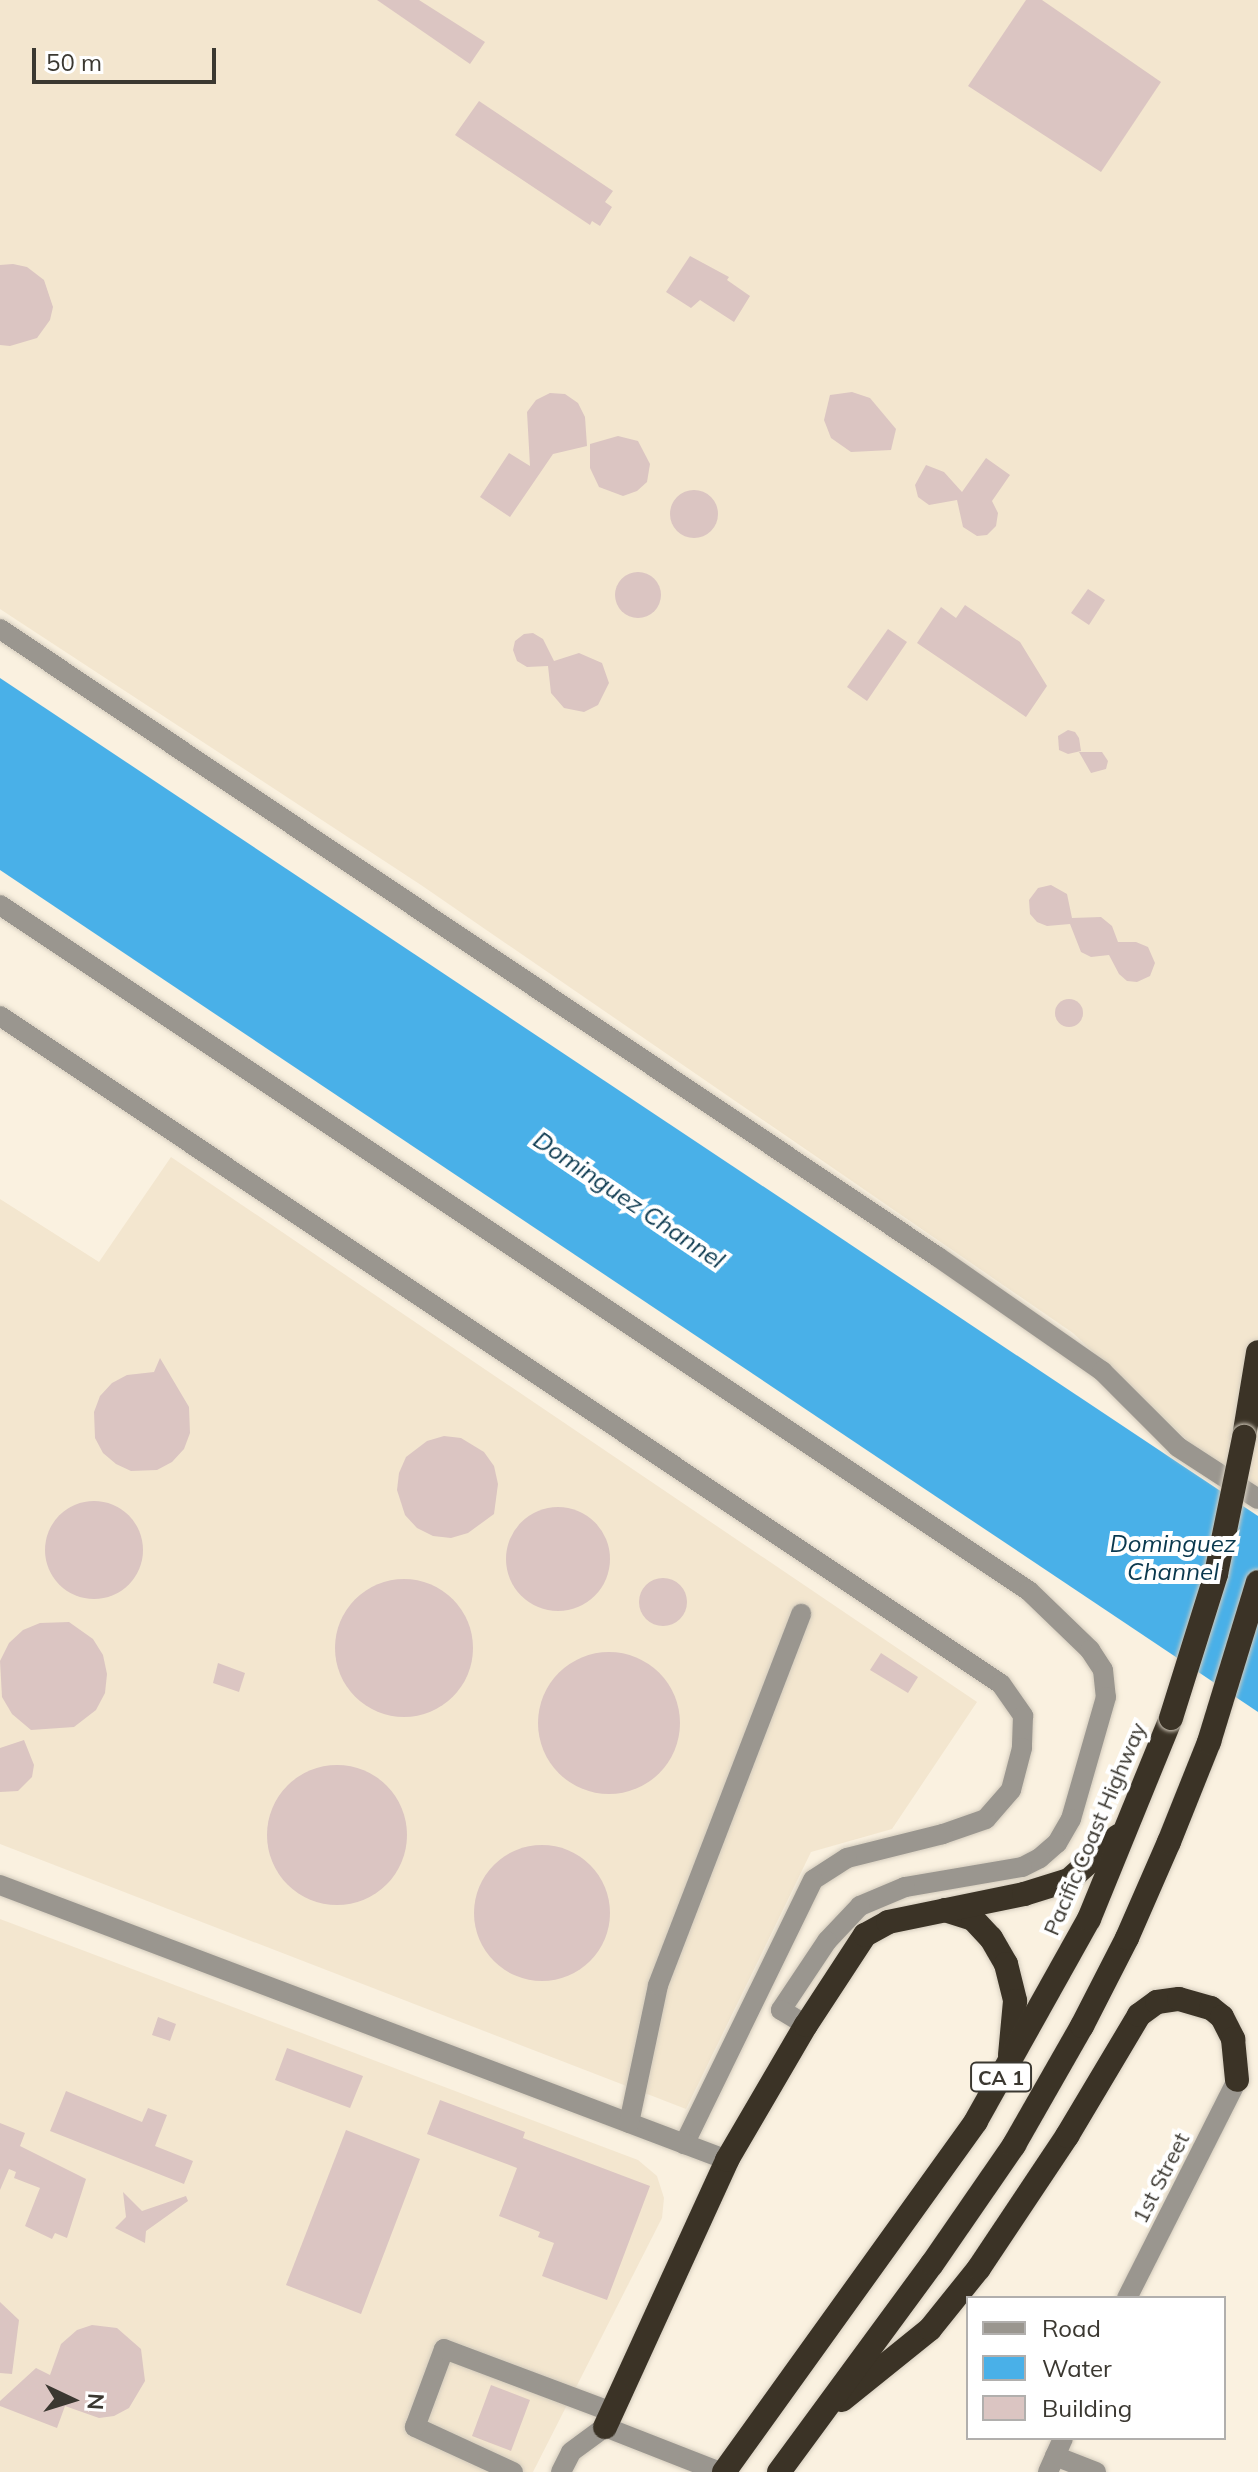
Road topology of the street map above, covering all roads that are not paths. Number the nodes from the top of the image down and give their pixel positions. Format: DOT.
graph roads {
  1 [pos="0,629"];
  2 [pos="0,905"];
  3 [pos="0,1016"];
  4 [pos="1258,1352"];
  5 [pos="1258,1499"];
  6 [pos="1258,1582"];
  7 [pos="801,1614"];
  8 [pos="1125,1828"];
  9 [pos="0,1885"];
  10 [pos="945,1910"];
  11 [pos="806,2025"];
  12 [pos="1010,2061"];
  13 [pos="1258,2063"];
  14 [pos="1237,2080"];
  15 [pos="629,2123"];
  16 [pos="684,2144"];
  17 [pos="727,2160"];
  18 [pos="1128,2296"];
  19 [pos="608,2420"];
  20 [pos="816,2421"];
  21 [pos="1055,2455"];
  22 [pos="513,2472"];
  23 [pos="561,2472"];
  24 [pos="722,2472"];
  25 [pos="779,2472"];
  26 [pos="1096,2472"];
  1 -- 5 [label="street"];
  2 -- 11 [label="street"];
  3 -- 16 [label="street"];
  4 -- 8 [label="highway, Pacific Coast Highway / CA 1, bridge"];
  6 -- 20 [label="highway, CA 1"];
  7 -- 15 [label="street"];
  8 -- 10 [label="highway"];
  8 -- 12 [label="highway, Pacific Coast Highway / CA 1"];
  9 -- 15 [label="street"];
  10 -- 11 [label="highway"];
  10 -- 12 [label="highway"];
  11 -- 17 [label="highway"];
  12 -- 24 [label="highway, Pacific Coast Highway / CA 1"];
  13 -- 14 [label="highway"];
  14 -- 18 [label="street, 1st Street"];
  14 -- 20 [label="highway"];
  15 -- 16 [label="street"];
  16 -- 17 [label="street"];
  17 -- 19 [label="highway"];
  19 -- 22 [label="street"];
  19 -- 23 [label="street"];
  19 -- 24 [label="street"];
  20 -- 25 [label="highway, CA 1"];
  21 -- 26 [label="street"];
}
